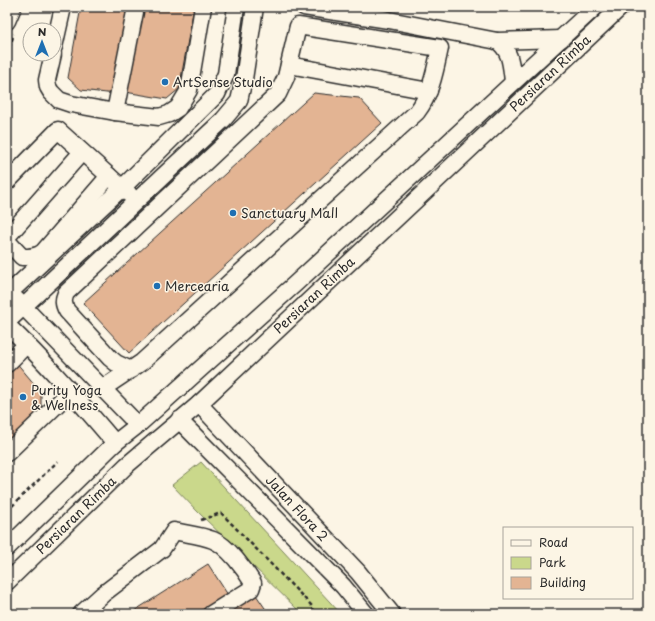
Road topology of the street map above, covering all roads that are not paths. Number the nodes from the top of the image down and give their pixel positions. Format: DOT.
graph roads {
  1 [pos="13,7"];
  2 [pos="63,7"];
  3 [pos="136,7"];
  4 [pos="203,7"];
  5 [pos="236,7"];
  6 [pos="255,7"];
  7 [pos="303,7"];
  8 [pos="595,7"];
  9 [pos="621,7"];
  10 [pos="391,13"];
  11 [pos="7,22"];
  12 [pos="60,22"];
  13 [pos="298,26"];
  14 [pos="446,31"];
  15 [pos="561,39"];
  16 [pos="497,41"];
  17 [pos="440,48"];
  18 [pos="51,62"];
  19 [pos="289,65"];
  20 [pos="513,81"];
  21 [pos="429,91"];
  22 [pos="174,111"];
  23 [pos="115,112"];
  24 [pos="185,126"];
  25 [pos="82,152"];
  26 [pos="109,176"];
  27 [pos="7,182"];
  28 [pos="122,188"];
  29 [pos="137,201"];
  30 [pos="7,237"];
  31 [pos="7,241"];
  32 [pos="8,292"];
  33 [pos="24,306"];
  34 [pos="7,323"];
  35 [pos="27,344"];
  36 [pos="7,364"];
  37 [pos="131,370"];
  38 [pos="102,389"];
  39 [pos="70,391"];
  40 [pos="199,404"];
  41 [pos="179,420"];
  42 [pos="138,425"];
  43 [pos="115,443"];
  44 [pos="7,453"];
  45 [pos="7,548"];
  46 [pos="7,582"];
  47 [pos="81,614"];
  48 [pos="211,614"];
  49 [pos="366,614"];
  50 [pos="392,614"];
  1 -- 11 [label="street"];
  2 -- 12 [label="street"];
  3 -- 23 [label="street"];
  4 -- 22 [label="street"];
  5 -- 24 [label="street"];
  6 -- 29 [label="street"];
  7 -- 10 [label="street"];
  7 -- 13 [label="street"];
  8 -- 15 [label="street, Persiaran Rimba"];
  9 -- 40 [label="street, Persiaran Rimba"];
  10 -- 14 [label="street"];
  13 -- 17 [label="street"];
  13 -- 19 [label="street"];
  14 -- 16 [label="street"];
  14 -- 17 [label="street"];
  15 -- 16 [label="street"];
  15 -- 20 [label="street, Persiaran Rimba"];
  16 -- 20 [label="street"];
  17 -- 21 [label="street"];
  18 -- 23 [label="street"];
  19 -- 21 [label="street"];
  19 -- 37 [label="street"];
  20 -- 42 [label="street, Persiaran Rimba"];
  21 -- 37 [label="street"];
  22 -- 23 [label="street"];
  22 -- 24 [label="street"];
  24 -- 28 [label="street"];
  25 -- 26 [label="street"];
  25 -- 27 [label="street"];
  25 -- 30 [label="street"];
  26 -- 28 [label="street"];
  26 -- 31 [label="street"];
  28 -- 29 [label="street"];
  28 -- 32 [label="street"];
  29 -- 33 [label="street"];
  32 -- 33 [label="street"];
  33 -- 34 [label="street"];
  33 -- 38 [label="street"];
  34 -- 35 [label="street"];
  35 -- 36 [label="street"];
  35 -- 39 [label="street"];
  37 -- 38 [label="street"];
  38 -- 42 [label="street"];
  39 -- 43 [label="street"];
  39 -- 44 [label="street"];
  40 -- 41 [label="street, Persiaran Rimba"];
  40 -- 50 [label="street, Jalan Flora 2"];
  41 -- 46 [label="street, Persiaran Rimba"];
  41 -- 49 [label="street, Jalan Flora 2"];
  42 -- 43 [label="street, Persiaran Rimba"];
  43 -- 45 [label="street, Persiaran Rimba"];
  47 -- 48 [label="street"];
}
